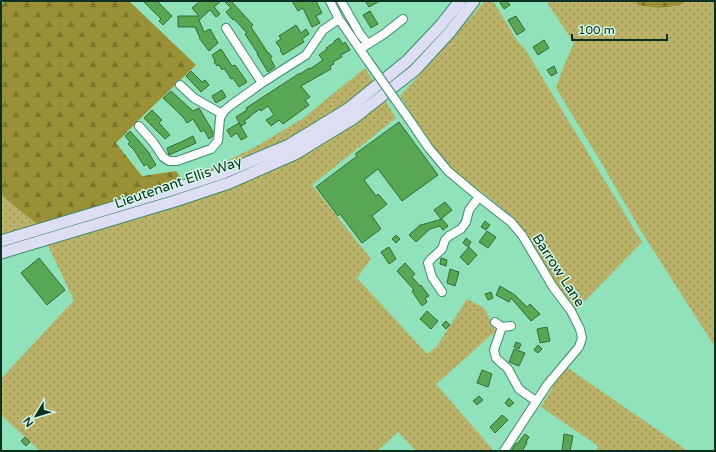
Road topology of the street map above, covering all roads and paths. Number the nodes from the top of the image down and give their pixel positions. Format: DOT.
graph roads {
  1 [pos="330,1"];
  2 [pos="341,1"];
  3 [pos="460,1"];
  4 [pos="474,1"];
  5 [pos="339,19"];
  6 [pos="403,19"];
  7 [pos="226,28"];
  8 [pos="368,44"];
  9 [pos="360,49"];
  10 [pos="262,83"];
  11 [pos="180,85"];
  12 [pos="222,114"];
  13 [pos="138,126"];
  14 [pos="478,197"];
  15 [pos="1,241"];
  16 [pos="1,253"];
  17 [pos="442,292"];
  18 [pos="495,322"];
  19 [pos="511,326"];
  20 [pos="502,327"];
  21 [pos="536,401"];
  22 [pos="504,451"];
  1 -- 5 [label="street, Barrow Lane"];
  2 -- 8 [label="street"];
  3 -- 15 [label="main road, Lieutenant Ellis Way"];
  4 -- 16 [label="main road, Lieutenant Ellis Way"];
  5 -- 9 [label="street, Barrow Lane"];
  5 -- 10 [label="street"];
  6 -- 8 [label="street"];
  7 -- 10 [label="street"];
  8 -- 9 [label="street"];
  9 -- 14 [label="street, Barrow Lane, bridge"];
  10 -- 12 [label="street"];
  11 -- 12 [label="street"];
  12 -- 13 [label="street"];
  14 -- 17 [label="street"];
  14 -- 21 [label="street, Barrow Lane"];
  18 -- 20 [label="street"];
  19 -- 20 [label="street"];
  20 -- 21 [label="street"];
  21 -- 22 [label="street, Barrow Lane"];
}
